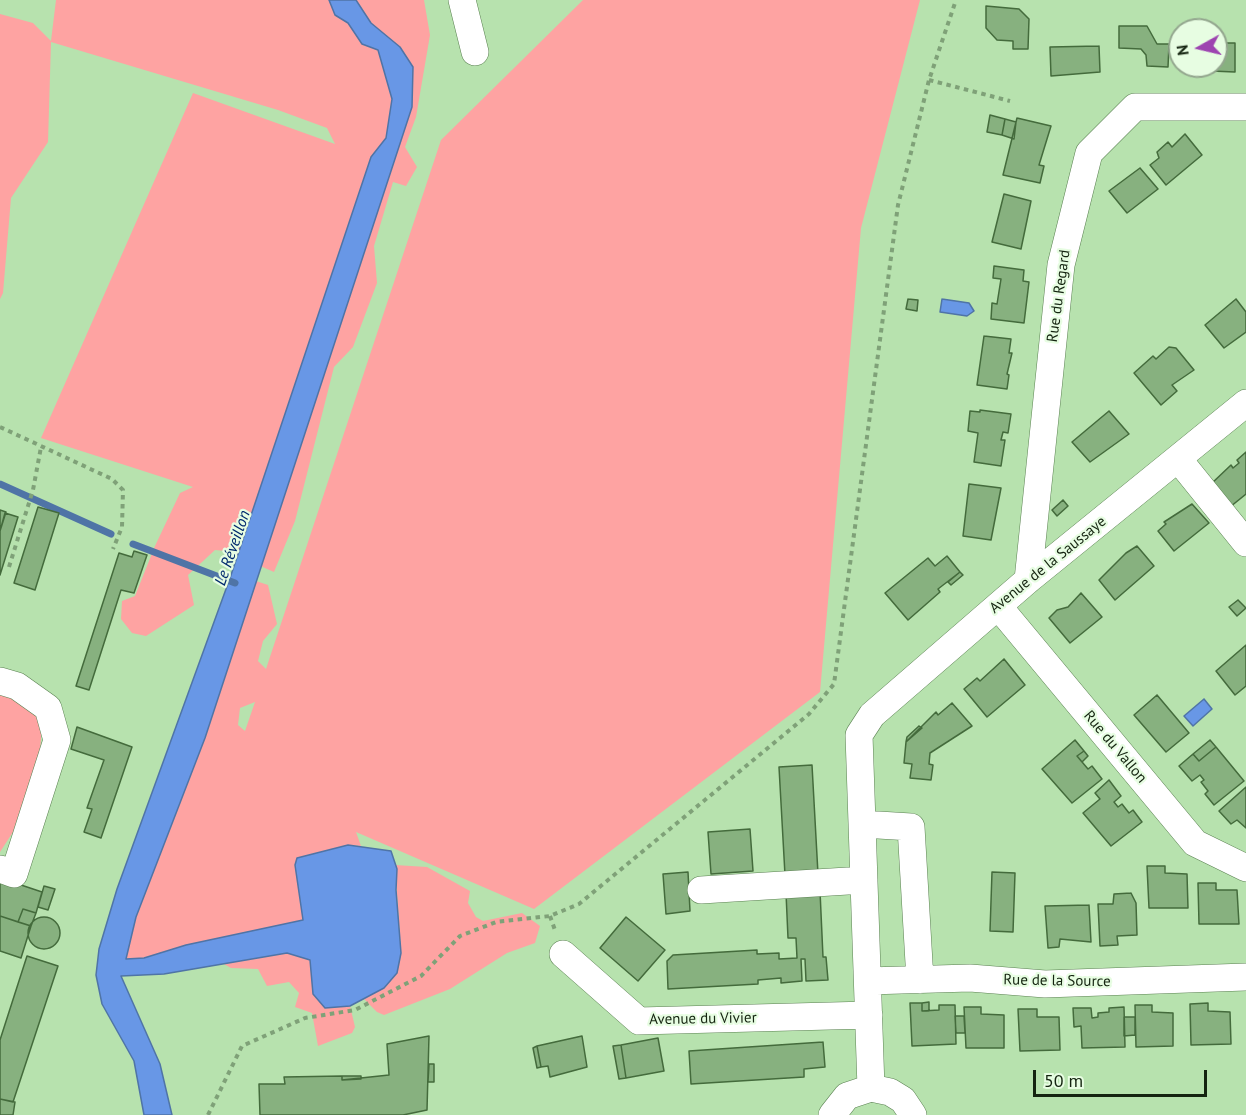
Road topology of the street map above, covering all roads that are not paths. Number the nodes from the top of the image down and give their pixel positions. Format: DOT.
graph roads {
  1 [pos="462,0"];
  2 [pos="475,52"];
  3 [pos="1246,107"];
  4 [pos="1246,403"];
  5 [pos="1179,460"];
  6 [pos="1246,543"];
  7 [pos="1028,580"];
  8 [pos="998,606"];
  9 [pos="0,681"];
  10 [pos="862,824"];
  11 [pos="1246,868"];
  12 [pos="0,869"];
  13 [pos="864,880"];
  14 [pos="701,890"];
  15 [pos="563,954"];
  16 [pos="1246,977"];
  17 [pos="920,980"];
  18 [pos="868,981"];
  19 [pos="869,1015"];
  20 [pos="872,1088"];
  21 [pos="832,1115"];
  22 [pos="913,1115"];
  1 -- 2 [label="street"];
  3 -- 7 [label="street, Rue du Regard"];
  4 -- 5 [label="street, Avenue de la Saussaye"];
  5 -- 6 [label="street"];
  5 -- 7 [label="street, Avenue de la Saussaye"];
  7 -- 8 [label="street, Avenue de la Saussaye"];
  8 -- 10 [label="street, Avenue de la Saussaye"];
  8 -- 11 [label="street, Rue du Vallon"];
  9 -- 12 [label="street"];
  10 -- 13 [label="street"];
  10 -- 17 [label="street"];
  13 -- 14 [label="street"];
  13 -- 18 [label="street"];
  15 -- 19 [label="street, Avenue du Vivier"];
  16 -- 17 [label="street, Rue de la Source"];
  17 -- 18 [label="street, Rue de la Source"];
  18 -- 19 [label="street"];
  19 -- 20 [label="street"];
  20 -- 21 [label="street"];
  20 -- 22 [label="street"];
}
